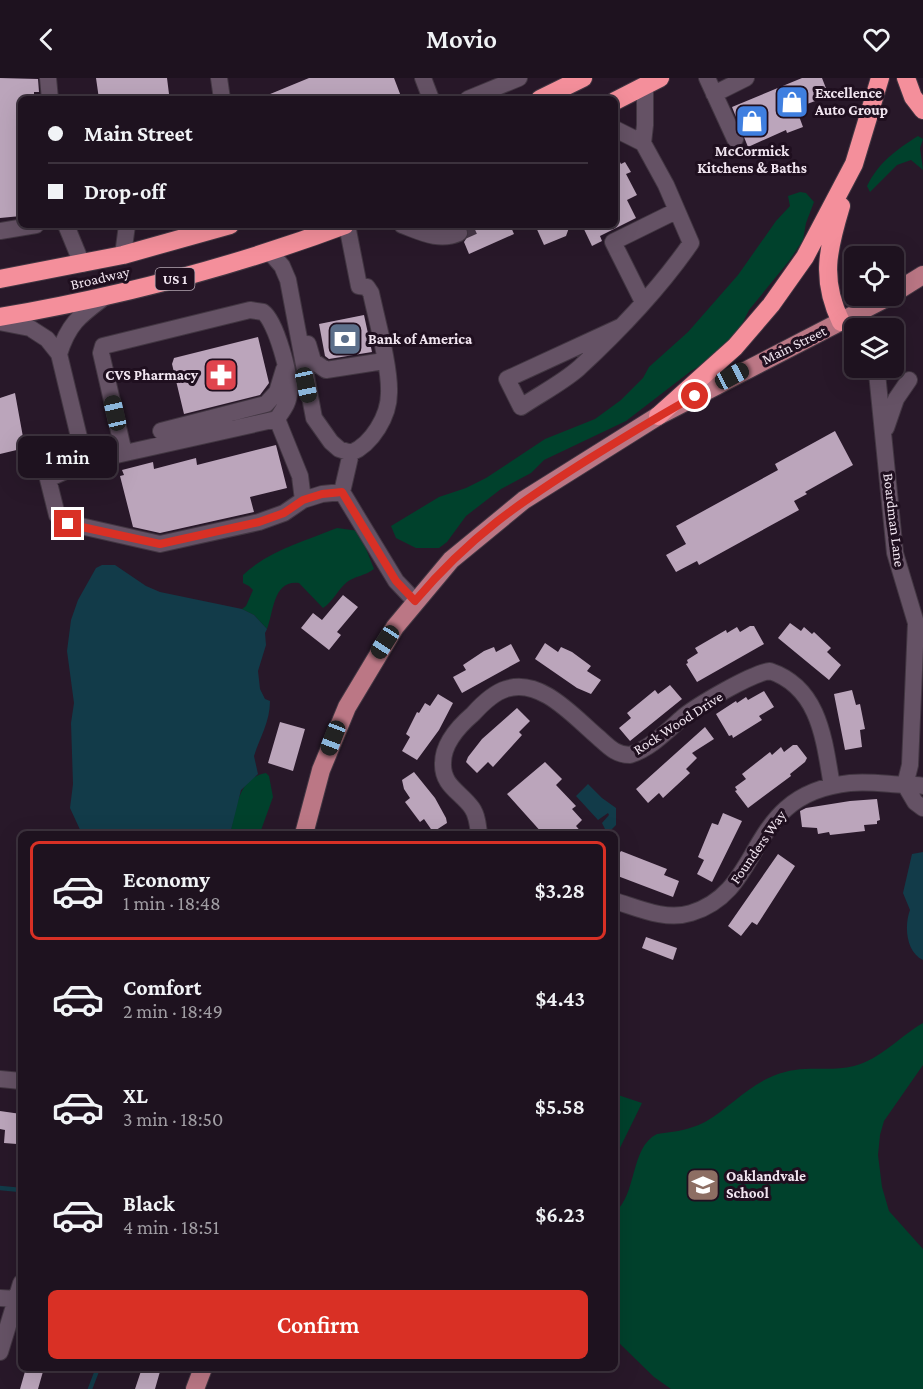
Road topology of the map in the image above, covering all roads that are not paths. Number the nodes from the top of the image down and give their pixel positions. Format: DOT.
graph roads {
  1 [pos="48,78"];
  2 [pos="219,78"];
  3 [pos="423,78"];
  4 [pos="519,78"];
  5 [pos="581,78"];
  6 [pos="706,78"];
  7 [pos="746,78"];
  8 [pos="880,78"];
  9 [pos="906,78"];
  10 [pos="652,82"];
  11 [pos="714,94"];
  12 [pos="50,96"];
  13 [pos="222,96"];
  14 [pos="431,96"];
  15 [pos="475,96"];
  16 [pos="546,96"];
  17 [pos="618,99"];
  18 [pos="923,110"];
  19 [pos="618,130"];
  20 [pos="735,139"];
  21 [pos="643,143"];
  22 [pos="854,164"];
  23 [pos="676,211"];
  24 [pos="18,228"];
  25 [pos="67,228"];
  26 [pos="126,228"];
  27 [pos="215,228"];
  28 [pos="337,228"];
  29 [pos="347,228"];
  30 [pos="411,228"];
  31 [pos="0,231"];
  32 [pos="459,233"];
  33 [pos="269,251"];
  34 [pos="123,255"];
  35 [pos="82,264"];
  36 [pos="923,275"];
  37 [pos="0,279"];
  38 [pos="904,287"];
  39 [pos="106,296"];
  40 [pos="300,299"];
  41 [pos="643,302"];
  42 [pos="870,306"];
  43 [pos="0,316"];
  44 [pos="0,322"];
  45 [pos="841,322"];
  46 [pos="620,327"];
  47 [pos="59,354"];
  48 [pos="384,361"];
  49 [pos="285,367"];
  50 [pos="878,378"];
  51 [pos="909,380"];
  52 [pos="658,416"];
  53 [pos="277,419"];
  54 [pos="161,431"];
  55 [pos="884,431"];
  56 [pos="124,453"];
  57 [pos="351,453"];
  58 [pos="84,462"];
  59 [pos="342,492"];
  60 [pos="303,500"];
  61 [pos="415,601"];
  62 [pos="905,785"];
  63 [pos="832,786"];
  64 [pos="923,786"];
  65 [pos="923,808"];
  66 [pos="305,831"];
  67 [pos="478,831"];
  68 [pos="618,902"];
  69 [pos="0,1079"];
  70 [pos="18,1081"];
  71 [pos="13,1293"];
  72 [pos="0,1352"];
  73 [pos="202,1371"];
  74 [pos="195,1389"];
  1 -- 12 [label="street"];
  2 -- 13 [label="street"];
  3 -- 14 [label="street"];
  4 -- 15 [label="street"];
  5 -- 16 [label="highway"];
  6 -- 11 [label="street"];
  7 -- 11 [label="street"];
  8 -- 22 [label="highway"];
  9 -- 18 [label="highway"];
  10 -- 17 [label="highway"];
  10 -- 21 [label="street"];
  11 -- 20 [label="street"];
  19 -- 21 [label="street"];
  21 -- 23 [label="street"];
  22 -- 45 [label="highway"];
  22 -- 52 [label="highway"];
  23 -- 41 [label="street"];
  23 -- 41 [label="street"];
  24 -- 31 [label="street"];
  25 -- 35 [label="street"];
  26 -- 34 [label="street"];
  27 -- 34 [label="highway, Broadway / US 1"];
  28 -- 33 [label="highway, Broadway / US 1"];
  29 -- 48 [label="street"];
  30 -- 32 [label="street"];
  33 -- 39 [label="highway, Broadway / US 1"];
  33 -- 57 [label="street"];
  34 -- 35 [label="highway, Broadway / US 1"];
  35 -- 37 [label="highway, Broadway / US 1"];
  36 -- 38 [label="main road, Main Street"];
  39 -- 43 [label="highway, Broadway / US 1"];
  39 -- 47 [label="street"];
  40 -- 48 [label="street"];
  41 -- 46 [label="street"];
  42 -- 45 [label="main road, Main Street"];
  44 -- 47 [label="street"];
  45 -- 52 [label="main road, Main Street"];
  46 -- 46 [label="street"];
  47 -- 58 [label="street"];
  48 -- 57 [label="street"];
  49 -- 53 [label="street"];
  49 -- 54 [label="street"];
  49 -- 56 [label="street"];
  50 -- 55 [label="street, Boardman Lane"];
  51 -- 55 [label="street, Boardman Lane"];
  52 -- 61 [label="main road, Main Street"];
  53 -- 56 [label="street"];
  53 -- 60 [label="street"];
  55 -- 62 [label="street, Boardman Lane"];
  56 -- 58 [label="street"];
  57 -- 59 [label="street"];
  58 -- 60 [label="street"];
  59 -- 60 [label="street"];
  59 -- 61 [label="street"];
  61 -- 66 [label="main road, Main Street"];
  62 -- 63 [label="street, Founders Way"];
  62 -- 64 [label="street, Founders Way"];
  62 -- 65 [label="street"];
  63 -- 67 [label="street, Rock Wood Drive"];
  63 -- 68 [label="street, Founders Way"];
  69 -- 70 [label="street"];
  71 -- 72 [label="street"];
  73 -- 74 [label="main road"];
}
